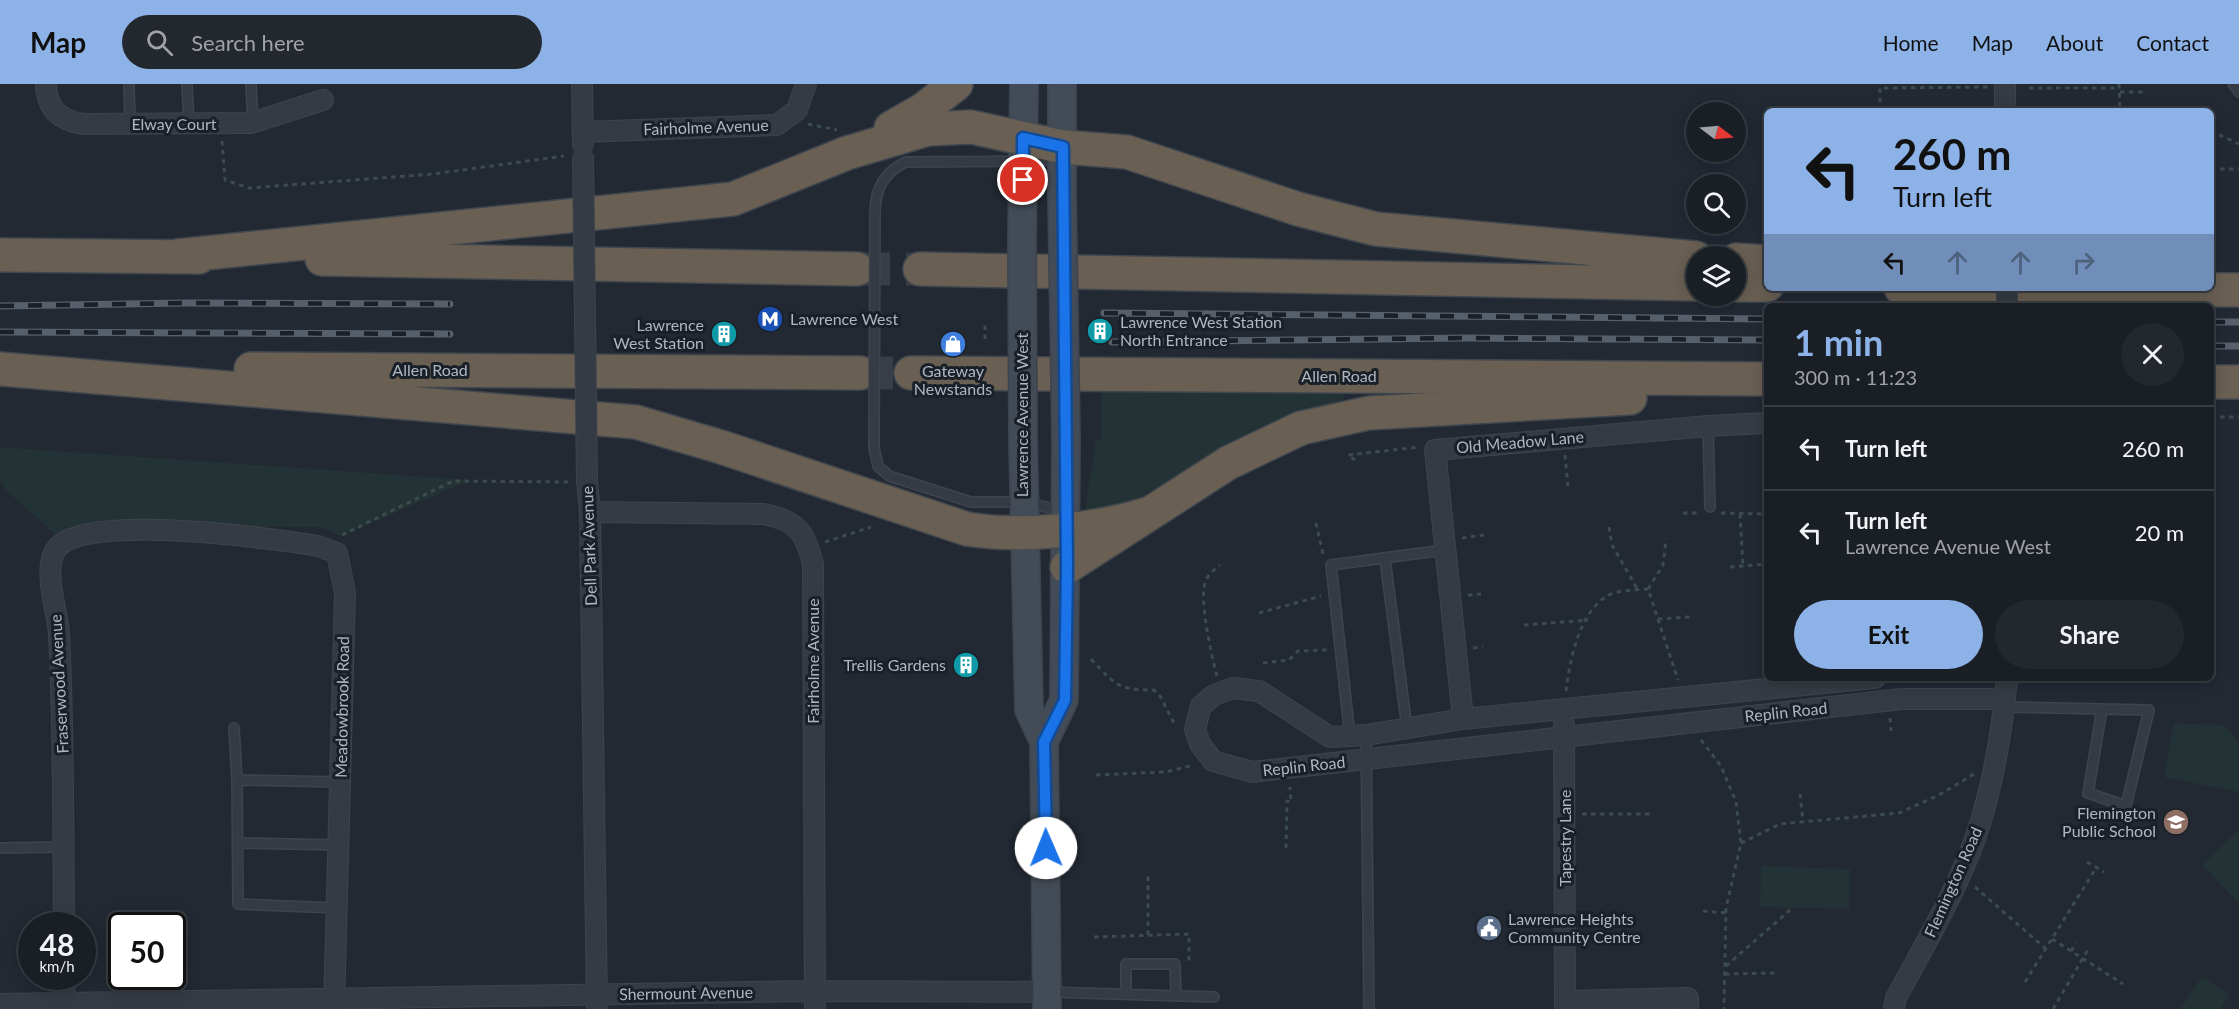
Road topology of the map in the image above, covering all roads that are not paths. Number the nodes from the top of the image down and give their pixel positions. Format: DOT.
graph roads {
  1 [pos="46,84"];
  2 [pos="129,84"];
  3 [pos="187,84"];
  4 [pos="251,84"];
  5 [pos="582,84"];
  6 [pos="806,84"];
  7 [pos="956,84"];
  8 [pos="1024,84"];
  9 [pos="1062,84"];
  10 [pos="2233,84"];
  11 [pos="1997,86"];
  12 [pos="2239,92"];
  13 [pos="323,100"];
  14 [pos="2004,108"];
  15 [pos="253,123"];
  16 [pos="130,124"];
  17 [pos="189,124"];
  18 [pos="583,132"];
  19 [pos="847,141"];
  20 [pos="1063,147"];
  21 [pos="1023,150"];
  22 [pos="0,255"];
  23 [pos="177,256"];
  24 [pos="1686,257"];
  25 [pos="1746,261"];
  26 [pos="1764,262"];
  27 [pos="857,268"];
  28 [pos="921,269"];
  29 [pos="1686,284"];
  30 [pos="1746,285"];
  31 [pos="1764,285"];
  32 [pos="2214,290"];
  33 [pos="2239,290"];
  34 [pos="0,368"];
  35 [pos="860,372"];
  36 [pos="911,373"];
  37 [pos="1764,379"];
  38 [pos="2214,382"];
  39 [pos="2239,382"];
  40 [pos="1764,390"];
  41 [pos="1764,423"];
  42 [pos="1708,426"];
  43 [pos="1711,511"];
  44 [pos="590,512"];
  45 [pos="1147,514"];
  46 [pos="1023,517"];
  47 [pos="1066,520"];
  48 [pos="193,530"];
  49 [pos="1444,550"];
  50 [pos="1385,559"];
  51 [pos="1067,567"];
  52 [pos="1817,681"];
  53 [pos="2007,681"];
  54 [pos="1779,683"];
  55 [pos="2005,703"];
  56 [pos="2102,709"];
  57 [pos="1564,711"];
  58 [pos="1782,713"];
  59 [pos="1463,719"];
  60 [pos="234,728"];
  61 [pos="1407,728"];
  62 [pos="1358,735"];
  63 [pos="1564,738"];
  64 [pos="1044,742"];
  65 [pos="1367,760"];
  66 [pos="237,780"];
  67 [pos="340,782"];
  68 [pos="238,843"];
  69 [pos="338,845"];
  70 [pos="63,847"];
  71 [pos="0,848"];
  72 [pos="337,908"];
  73 [pos="64,912"];
  74 [pos="64,990"];
  75 [pos="1126,994"];
  76 [pos="1176,996"];
  77 [pos="1214,997"];
  78 [pos="815,1000"];
  79 [pos="1047,1000"];
  80 [pos="597,1002"];
  81 [pos="0,1004"];
  82 [pos="334,1004"];
  83 [pos="1565,1005"];
  84 [pos="65,1006"];
  85 [pos="1369,1009"];
  86 [pos="1688,1009"];
  87 [pos="1894,1009"];
  1 -- 16 [label="street, Elway Court"];
  2 -- 16 [label="lane"];
  3 -- 17 [label="lane"];
  4 -- 15 [label="lane"];
  5 -- 18 [label="street, Dell Park Avenue"];
  6 -- 18 [label="street, Fairholme Avenue"];
  7 -- 19 [label="highway"];
  8 -- 21 [label="main road, Lawrence Avenue West"];
  9 -- 20 [label="main road, Lawrence Avenue West"];
  10 -- 12 [label="lane"];
  11 -- 14 [label="street"];
  13 -- 15 [label="street, Elway Court"];
  15 -- 17 [label="street, Elway Court"];
  16 -- 17 [label="street, Elway Court"];
  18 -- 44 [label="street, Dell Park Avenue, bridge"];
  19 -- 21 [label="highway"];
  19 -- 23 [label="highway"];
  20 -- 21 [label="highway"];
  20 -- 24 [label="highway"];
  20 -- 47 [label="main road, Lawrence Avenue West, bridge"];
  21 -- 46 [label="main road, Lawrence Avenue West, bridge"];
  21 -- 46 [label="lane, bridge"];
  22 -- 23 [label="highway"];
  23 -- 27 [label="highway"];
  25 -- 26 [label="highway"];
  28 -- 29 [label="highway"];
  30 -- 31 [label="highway"];
  32 -- 33 [label="highway"];
  34 -- 35 [label="highway, Allen Road"];
  34 -- 46 [label="highway"];
  36 -- 37 [label="highway, Allen Road"];
  38 -- 39 [label="highway"];
  40 -- 45 [label="highway"];
  41 -- 42 [label="street, Old Meadow Lane"];
  42 -- 43 [label="lane"];
  42 -- 49 [label="street, Old Meadow Lane"];
  44 -- 78 [label="street, Fairholme Avenue"];
  44 -- 80 [label="street, Dell Park Avenue"];
  45 -- 47 [label="highway"];
  45 -- 51 [label="highway"];
  46 -- 47 [label="highway"];
  46 -- 64 [label="main road, Lawrence Avenue West"];
  47 -- 51 [label="main road, Lawrence Avenue West"];
  48 -- 67 [label="street, Meadowbrook Road"];
  48 -- 70 [label="street, Fraserwood Avenue"];
  49 -- 50 [label="lane"];
  49 -- 59 [label="street, Old Meadow Lane"];
  50 -- 61 [label="lane"];
  50 -- 62 [label="lane"];
  51 -- 64 [label="main road, Lawrence Avenue West"];
  52 -- 54 [label="street, Replin Road"];
  53 -- 55 [label="street, Flemington Road"];
  54 -- 57 [label="street, Replin Road"];
  54 -- 58 [label="street"];
  55 -- 56 [label="lane"];
  55 -- 58 [label="street, Replin Road"];
  55 -- 87 [label="street, Flemington Road"];
  56 -- 56 [label="lane"];
  57 -- 59 [label="street, Replin Road"];
  57 -- 63 [label="street, Tapestry Lane"];
  58 -- 63 [label="street, Replin Road"];
  59 -- 61 [label="street, Replin Road"];
  60 -- 66 [label="lane"];
  61 -- 62 [label="street, Replin Road"];
  62 -- 65 [label="lane"];
  62 -- 65 [label="street, Replin Road"];
  63 -- 65 [label="street, Replin Road"];
  63 -- 83 [label="street, Tapestry Lane"];
  64 -- 79 [label="main road, Lawrence Avenue West"];
  65 -- 85 [label="lane"];
  66 -- 67 [label="lane"];
  66 -- 68 [label="lane"];
  67 -- 69 [label="street, Meadowbrook Road"];
  68 -- 69 [label="lane"];
  68 -- 72 [label="lane"];
  69 -- 72 [label="street, Meadowbrook Road"];
  70 -- 71 [label="lane"];
  70 -- 73 [label="street, Fraserwood Avenue"];
  72 -- 82 [label="street, Meadowbrook Road"];
  74 -- 84 [label="street"];
  75 -- 76 [label="lane"];
  75 -- 76 [label="lane"];
  75 -- 79 [label="lane"];
  76 -- 77 [label="lane"];
  78 -- 79 [label="street, Shermount Avenue"];
  78 -- 80 [label="street, Shermount Avenue"];
  80 -- 82 [label="street, Shermount Avenue"];
  81 -- 84 [label="street, Shermount Avenue"];
  82 -- 84 [label="street, Shermount Avenue"];
  83 -- 86 [label="street, Tapestry Lane"];
}
